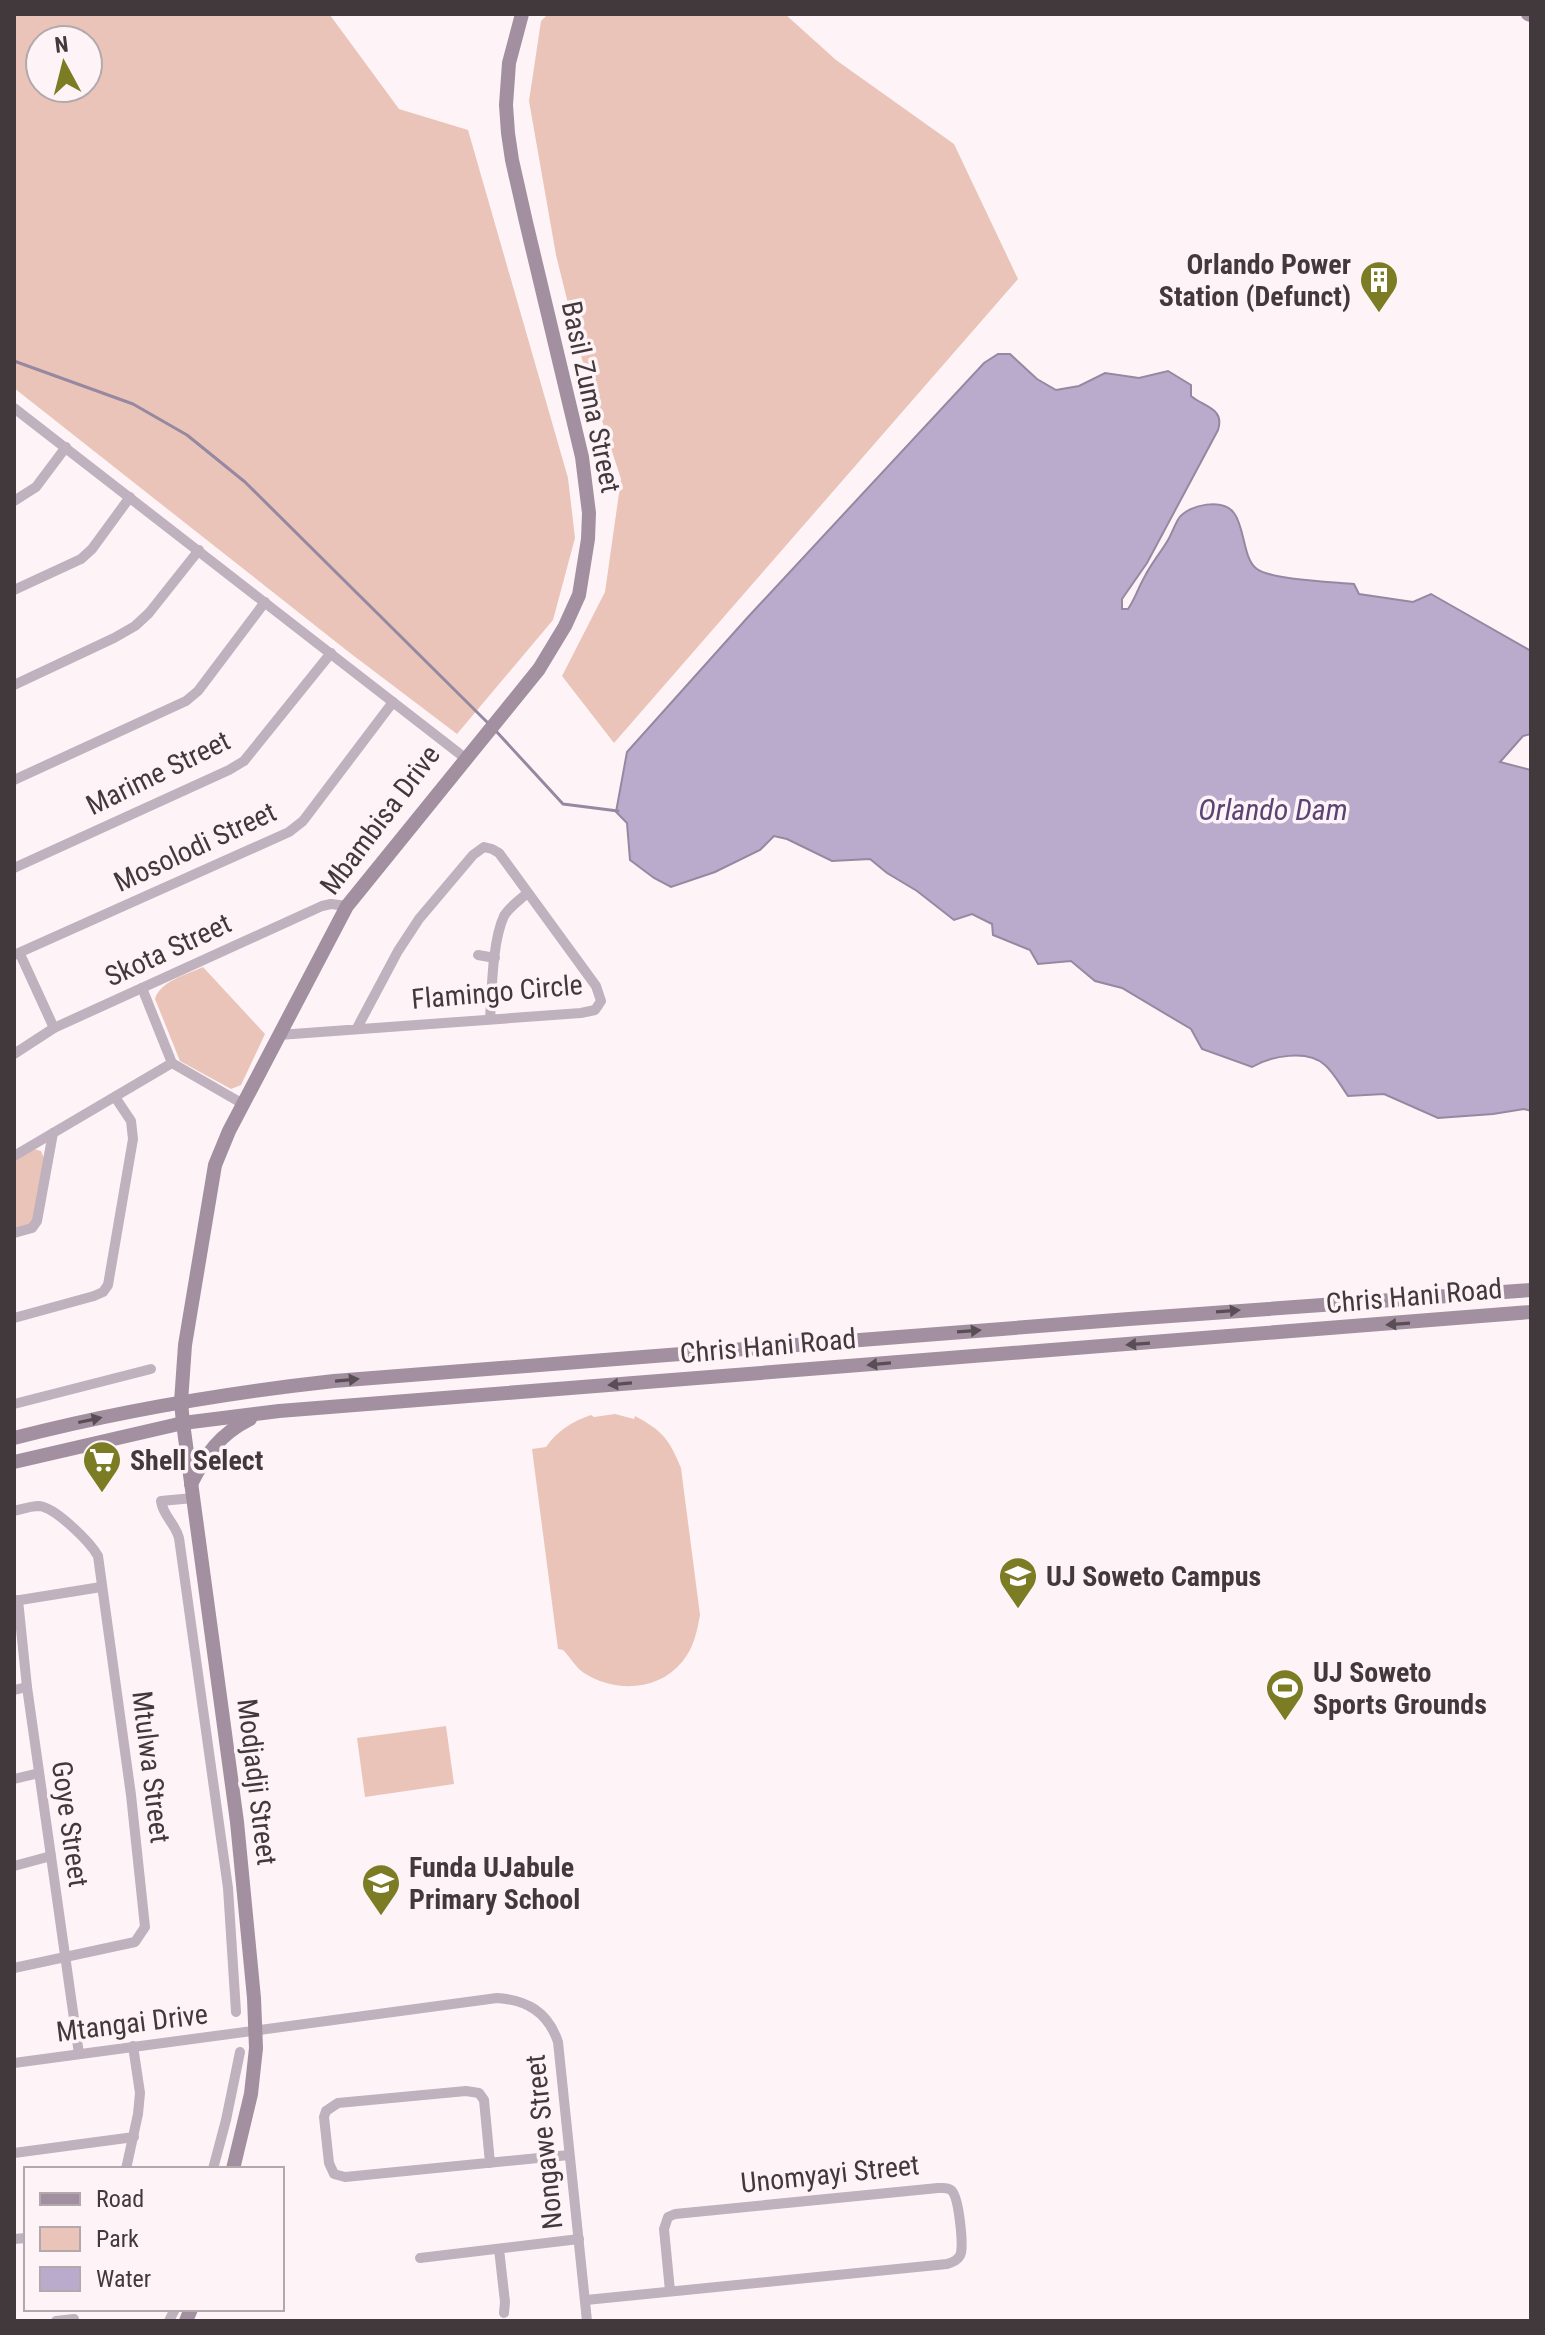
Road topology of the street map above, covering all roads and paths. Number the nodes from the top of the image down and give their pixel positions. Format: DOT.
graph roads {
  1 [pos="522,14"];
  2 [pos="14,408"];
  3 [pos="66,447"];
  4 [pos="130,497"];
  5 [pos="14,501"];
  6 [pos="199,550"];
  7 [pos="14,590"];
  8 [pos="265,602"];
  9 [pos="331,653"];
  10 [pos="14,685"];
  11 [pos="393,702"];
  12 [pos="465,758"];
  13 [pos="14,780"];
  14 [pos="14,868"];
  15 [pos="527,893"];
  16 [pos="347,906"];
  17 [pos="17,954"];
  18 [pos="478,955"];
  19 [pos="495,958"];
  20 [pos="142,988"];
  21 [pos="490,1019"];
  22 [pos="54,1028"];
  23 [pos="357,1028"];
  24 [pos="279,1035"];
  25 [pos="14,1054"];
  26 [pos="172,1063"];
  27 [pos="115,1097"];
  28 [pos="243,1104"];
  29 [pos="53,1133"];
  30 [pos="14,1156"];
  31 [pos="14,1233"];
  32 [pos="1531,1290"];
  33 [pos="1427,1296"];
  34 [pos="1531,1312"];
  35 [pos="14,1318"];
  36 [pos="1430,1322"];
  37 [pos="151,1369"];
  38 [pos="181,1402"];
  39 [pos="14,1404"];
  40 [pos="261,1413"];
  41 [pos="183,1423"];
  42 [pos="14,1438"];
  43 [pos="14,1462"];
  44 [pos="192,1491"];
  45 [pos="14,1511"];
  46 [pos="101,1587"];
  47 [pos="16,1600"];
  48 [pos="27,1687"];
  49 [pos="14,1690"];
  50 [pos="39,1773"];
  51 [pos="14,1779"];
  52 [pos="51,1856"];
  53 [pos="14,1866"];
  54 [pos="244,1886"];
  55 [pos="228,1888"];
  56 [pos="64,1958"];
  57 [pos="14,1968"];
  58 [pos="236,2012"];
  59 [pos="256,2031"];
  60 [pos="133,2046"];
  61 [pos="240,2052"];
  62 [pos="79,2054"];
  63 [pos="14,2063"];
  64 [pos="226,2120"];
  65 [pos="244,2125"];
  66 [pos="134,2137"];
  67 [pos="14,2153"];
  68 [pos="569,2155"];
  69 [pos="490,2163"];
  70 [pos="126,2167"];
  71 [pos="214,2167"];
  72 [pos="234,2167"];
  73 [pos="579,2239"];
  74 [pos="499,2249"];
  75 [pos="420,2258"];
  76 [pos="670,2291"];
  77 [pos="586,2300"];
  78 [pos="504,2313"];
  79 [pos="75,2316"];
  80 [pos="56,2321"];
  81 [pos="587,2321"];
  1 -- 12 [label="main road, Basil Zuma Street"];
  2 -- 3 [label="street, Mbambisa Drive"];
  3 -- 4 [label="street, Mbambisa Drive"];
  3 -- 5 [label="street"];
  4 -- 6 [label="street, Mbambisa Drive"];
  4 -- 7 [label="street"];
  6 -- 8 [label="street, Mbambisa Drive"];
  6 -- 10 [label="street"];
  8 -- 9 [label="street, Mbambisa Drive"];
  8 -- 13 [label="street"];
  9 -- 11 [label="street, Mbambisa Drive"];
  9 -- 14 [label="street, Marime Street"];
  11 -- 12 [label="street, Mbambisa Drive"];
  11 -- 17 [label="street, Mosolodi Street"];
  12 -- 16 [label="main road, Mbambisa Drive"];
  15 -- 19 [label="street"];
  15 -- 21 [label="street, Flamingo Circle"];
  15 -- 23 [label="street, Flamingo Circle"];
  16 -- 20 [label="street, Skota Street"];
  16 -- 24 [label="main road, Mbambisa Drive"];
  17 -- 22 [label="street"];
  18 -- 19 [label="street"];
  19 -- 21 [label="street"];
  20 -- 22 [label="street, Skota Street"];
  20 -- 26 [label="street"];
  21 -- 23 [label="street, Flamingo Circle"];
  22 -- 25 [label="street, Skota Street"];
  23 -- 24 [label="street, Flamingo Circle"];
  24 -- 28 [label="main road, Mbambisa Drive"];
  26 -- 27 [label="street"];
  26 -- 28 [label="street"];
  27 -- 29 [label="street"];
  27 -- 35 [label="street"];
  28 -- 38 [label="main road, Mbambisa Drive"];
  29 -- 30 [label="street"];
  29 -- 31 [label="street"];
  32 -- 33 [label="main road, Chris Hani Road"];
  33 -- 36 [label="main road"];
  38 -- 33 [label="main road, Chris Hani Road, one-way"];
  34 -- 36 [label="main road, Chris Hani Road"];
  36 -- 40 [label="main road, Chris Hani Road, one-way"];
  37 -- 39 [label="street"];
  38 -- 41 [label="main road, Modjadji Street"];
  42 -- 38 [label="main road, Chris Hani Road, one-way"];
  40 -- 41 [label="main road, Chris Hani Road"];
  40 -- 44 [label="main road"];
  41 -- 43 [label="main road, Chris Hani Road"];
  41 -- 44 [label="main road, Modjadji Street"];
  44 -- 54 [label="main road, Modjadji Street"];
  44 -- 55 [label="street"];
  45 -- 46 [label="street, Mtulwa Street"];
  46 -- 47 [label="street"];
  46 -- 56 [label="street, Mtulwa Street"];
  47 -- 48 [label="street, Goye Street"];
  48 -- 49 [label="street"];
  48 -- 50 [label="street, Goye Street"];
  50 -- 51 [label="street"];
  50 -- 52 [label="street, Goye Street"];
  52 -- 53 [label="street"];
  52 -- 56 [label="street, Goye Street"];
  54 -- 55 [label="street"];
  54 -- 59 [label="main road, Modjadji Street"];
  55 -- 58 [label="street"];
  56 -- 57 [label="street"];
  56 -- 62 [label="street, Goye Street"];
  59 -- 60 [label="street, Mtangai Drive"];
  59 -- 65 [label="main road, Modjadji Street"];
  59 -- 68 [label="street, Nongawe Street"];
  60 -- 62 [label="street, Mtangai Drive"];
  60 -- 66 [label="street"];
  61 -- 64 [label="street"];
  62 -- 63 [label="street, Mtangai Drive"];
  64 -- 65 [label="street"];
  64 -- 71 [label="street"];
  65 -- 72 [label="main road, Modjadji Street"];
  66 -- 67 [label="street"];
  66 -- 70 [label="street"];
  68 -- 69 [label="street"];
  68 -- 73 [label="street, Nongawe Street"];
  69 -- 69 [label="street"];
  73 -- 74 [label="street"];
  73 -- 77 [label="street, Nongawe Street"];
  74 -- 75 [label="street"];
  74 -- 78 [label="street"];
  76 -- 76 [label="street, Unomyayi Street"];
  76 -- 77 [label="street, Unomyayi Street"];
  77 -- 81 [label="street, Nongawe Street"];
  79 -- 80 [label="street"];
}
